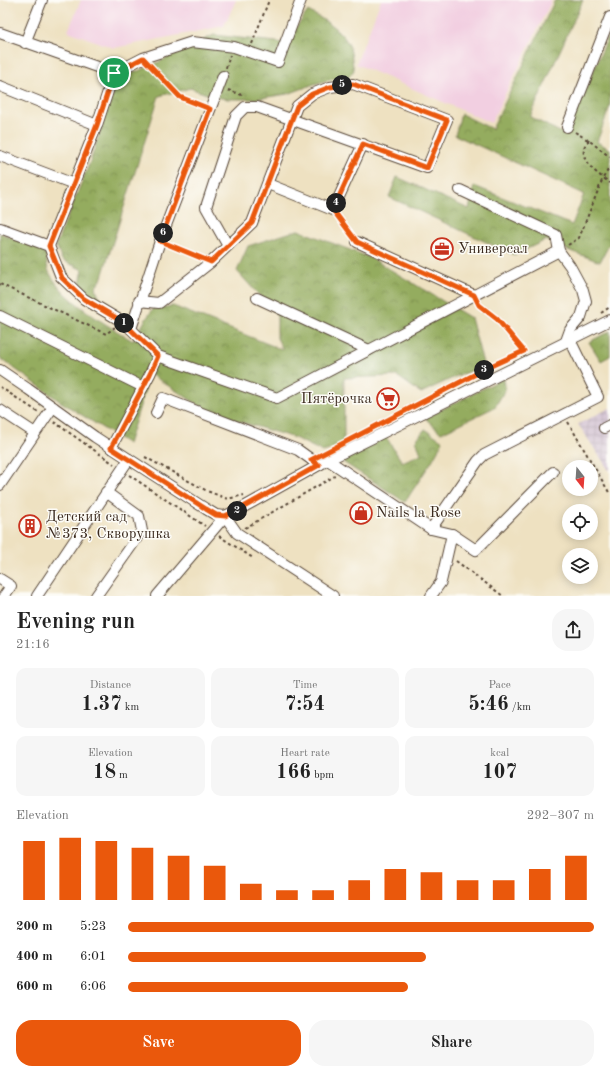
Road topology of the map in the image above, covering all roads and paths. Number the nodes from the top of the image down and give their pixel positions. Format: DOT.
graph roads {
  1 [pos="42,0"];
  2 [pos="269,0"];
  3 [pos="301,0"];
  4 [pos="610,17"];
  5 [pos="0,33"];
  6 [pos="25,43"];
  7 [pos="234,47"];
  8 [pos="249,52"];
  9 [pos="143,58"];
  10 [pos="114,73"];
  11 [pos="223,76"];
  12 [pos="0,86"];
  13 [pos="219,87"];
  14 [pos="242,95"];
  15 [pos="210,109"];
  16 [pos="292,118"];
  17 [pos="97,125"];
  18 [pos="567,127"];
  19 [pos="588,140"];
  20 [pos="363,144"];
  21 [pos="0,156"];
  22 [pos="610,157"];
  23 [pos="610,167"];
  24 [pos="603,178"];
  25 [pos="610,183"];
  26 [pos="74,184"];
  27 [pos="268,184"];
  28 [pos="460,190"];
  29 [pos="333,210"];
  30 [pos="0,228"];
  31 [pos="160,241"];
  32 [pos="357,242"];
  33 [pos="49,246"];
  34 [pos="228,246"];
  35 [pos="559,251"];
  36 [pos="211,262"];
  37 [pos="0,284"];
  38 [pos="474,295"];
  39 [pos="257,298"];
  40 [pos="139,301"];
  41 [pos="610,307"];
  42 [pos="596,315"];
  43 [pos="0,316"];
  44 [pos="610,320"];
  45 [pos="127,326"];
  46 [pos="568,341"];
  47 [pos="369,350"];
  48 [pos="518,354"];
  49 [pos="158,356"];
  50 [pos="512,357"];
  51 [pos="0,370"];
  52 [pos="458,383"];
  53 [pos="0,387"];
  54 [pos="143,387"];
  55 [pos="53,407"];
  56 [pos="0,410"];
  57 [pos="156,413"];
  58 [pos="563,414"];
  59 [pos="46,417"];
  60 [pos="35,433"];
  61 [pos="111,448"];
  62 [pos="140,454"];
  63 [pos="129,459"];
  64 [pos="328,460"];
  65 [pos="319,465"];
  66 [pos="121,470"];
  67 [pos="333,472"];
  68 [pos="552,472"];
  69 [pos="0,484"];
  70 [pos="106,492"];
  71 [pos="246,494"];
  72 [pos="610,494"];
  73 [pos="225,516"];
  74 [pos="208,528"];
  75 [pos="244,529"];
  76 [pos="431,529"];
  77 [pos="452,534"];
  78 [pos="219,536"];
  79 [pos="447,554"];
  80 [pos="253,558"];
  81 [pos="0,579"];
  82 [pos="4,596"];
  83 [pos="37,596"];
  84 [pos="96,596"];
  85 [pos="157,596"];
  86 [pos="333,596"];
  87 [pos="430,596"];
  88 [pos="503,596"];
  1 -- 6 [label="street"];
  2 -- 8 [label="path"];
  3 -- 8 [label="street"];
  4 -- 18 [label="street"];
  5 -- 6 [label="street"];
  6 -- 10 [label="street"];
  7 -- 8 [label="street"];
  7 -- 9 [label="street"];
  7 -- 11 [label="path"];
  9 -- 10 [label="street"];
  9 -- 15 [label="path"];
  10 -- 17 [label="street"];
  11 -- 13 [label="street"];
  12 -- 17 [label="street"];
  13 -- 14 [label="path"];
  13 -- 15 [label="street"];
  15 -- 31 [label="street"];
  16 -- 20 [label="street"];
  16 -- 20 [label="street"];
  16 -- 27 [label="street"];
  16 -- 34 [label="street"];
  17 -- 26 [label="street"];
  18 -- 19 [label="path"];
  19 -- 22 [label="path"];
  19 -- 24 [label="path"];
  20 -- 29 [label="street"];
  21 -- 26 [label="street"];
  23 -- 24 [label="path"];
  24 -- 25 [label="path"];
  24 -- 35 [label="path"];
  26 -- 33 [label="street"];
  27 -- 29 [label="street"];
  27 -- 34 [label="street"];
  28 -- 35 [label="street"];
  29 -- 32 [label="path"];
  30 -- 33 [label="street"];
  31 -- 36 [label="path"];
  31 -- 40 [label="street"];
  32 -- 38 [label="street"];
  33 -- 45 [label="street"];
  34 -- 36 [label="street"];
  35 -- 38 [label="street"];
  35 -- 46 [label="street"];
  36 -- 40 [label="street"];
  37 -- 45 [label="path"];
  38 -- 47 [label="street"];
  38 -- 48 [label="path"];
  39 -- 47 [label="street"];
  40 -- 45 [label="street"];
  41 -- 42 [label="path"];
  43 -- 54 [label="street"];
  44 -- 46 [label="street"];
  45 -- 49 [label="street"];
  46 -- 58 [label="street"];
  46 -- 64 [label="street"];
  47 -- 49 [label="street"];
  49 -- 54 [label="street"];
  50 -- 52 [label="path"];
  51 -- 55 [label="street"];
  53 -- 59 [label="path"];
  54 -- 61 [label="street"];
  55 -- 59 [label="street"];
  55 -- 61 [label="street"];
  56 -- 60 [label="street"];
  57 -- 65 [label="street"];
  58 -- 72 [label="path"];
  58 -- 76 [label="street"];
  59 -- 60 [label="street"];
  59 -- 66 [label="path"];
  60 -- 69 [label="street"];
  61 -- 63 [label="street"];
  62 -- 71 [label="path"];
  63 -- 66 [label="street"];
  63 -- 73 [label="street"];
  64 -- 65 [label="street"];
  64 -- 76 [label="street"];
  65 -- 73 [label="street"];
  66 -- 70 [label="street"];
  66 -- 74 [label="path"];
  67 -- 75 [label="path"];
  68 -- 77 [label="street"];
  70 -- 83 [label="street"];
  70 -- 84 [label="street"];
  73 -- 85 [label="street"];
  73 -- 86 [label="street"];
  76 -- 77 [label="street"];
  77 -- 79 [label="street"];
  78 -- 80 [label="path"];
  79 -- 87 [label="street"];
  79 -- 88 [label="path"];
  81 -- 82 [label="street"];
}
